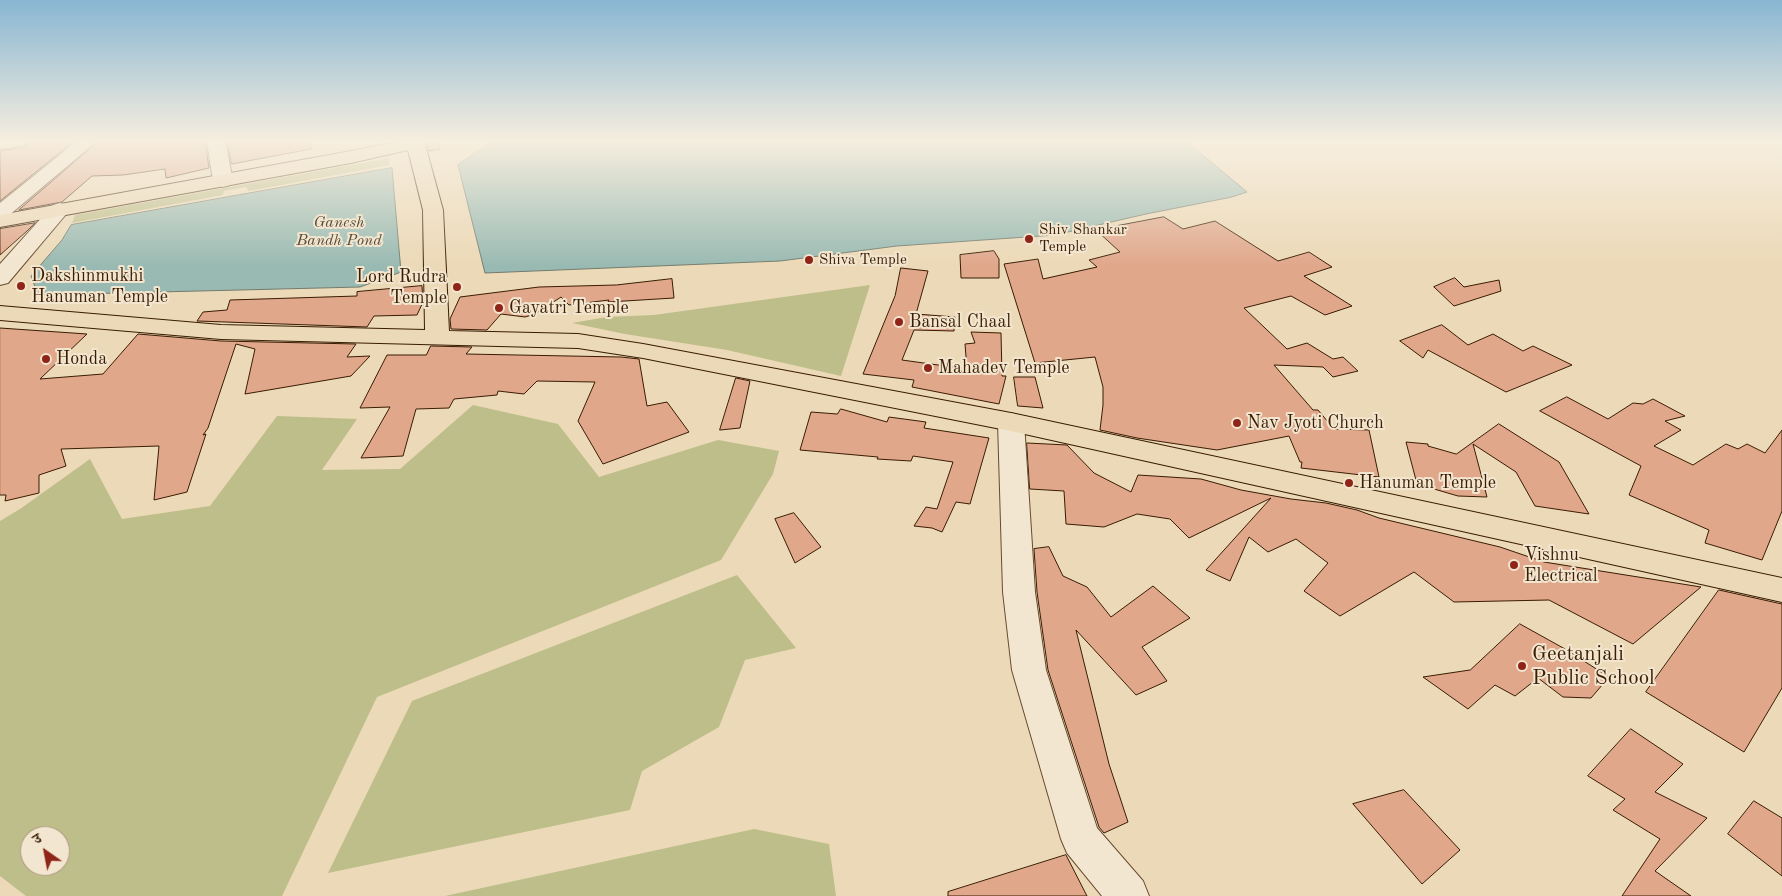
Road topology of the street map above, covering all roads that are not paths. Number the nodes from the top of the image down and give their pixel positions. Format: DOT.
graph roads {
  1 [pos="37,183"];
  2 [pos="213,183"];
  3 [pos="427,183"];
  4 [pos="60,210"];
  5 [pos="0,213"];
  6 [pos="0,221"];
  7 [pos="0,278"];
  8 [pos="0,313"];
  9 [pos="437,336"];
  10 [pos="1011,422"];
  11 [pos="1782,590"];
  12 [pos="1128,896"];
  1 -- 5 [label="street"];
  2 -- 4 [label="main road"];
  3 -- 9 [label="main road"];
  4 -- 6 [label="main road"];
  4 -- 7 [label="street"];
  8 -- 9 [label="main road"];
  9 -- 10 [label="main road"];
  10 -- 11 [label="main road"];
  10 -- 12 [label="street"];
}
